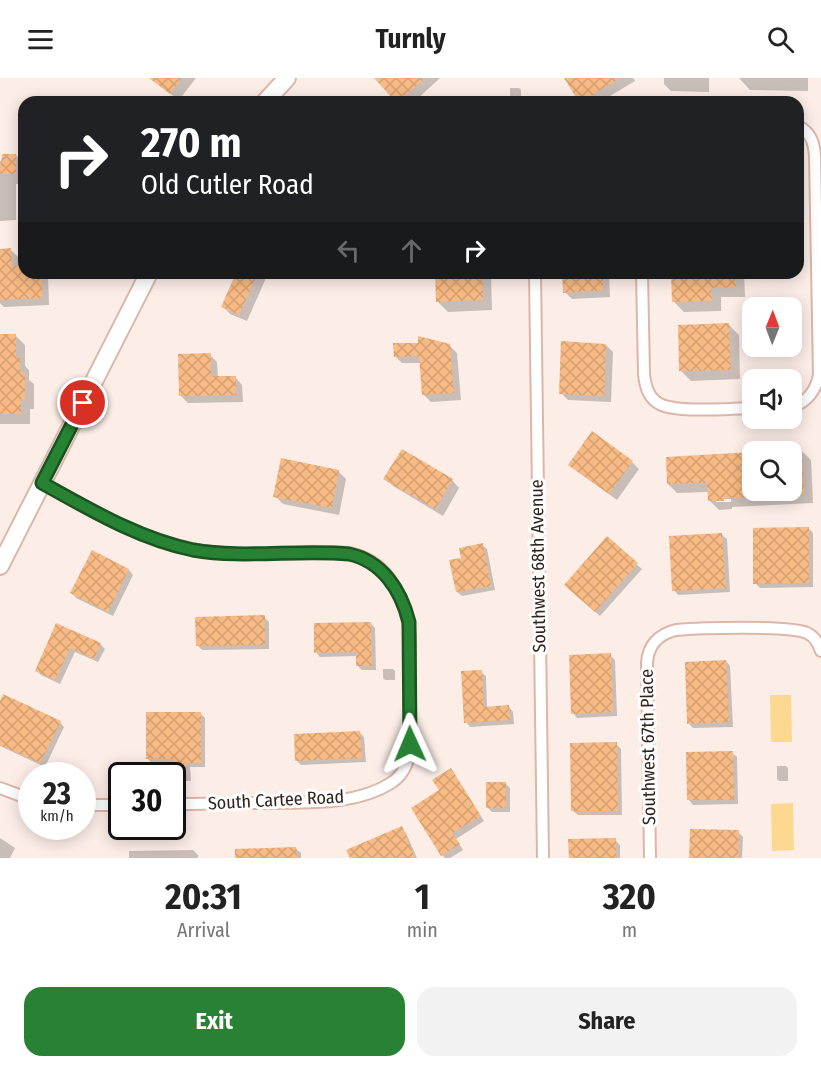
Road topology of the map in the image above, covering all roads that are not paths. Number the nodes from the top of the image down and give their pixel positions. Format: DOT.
graph roads {
  1 [pos="287,78"];
  2 [pos="270,96"];
  3 [pos="804,130"];
  4 [pos="819,263"];
  5 [pos="146,279"];
  6 [pos="535,279"];
  7 [pos="642,279"];
  8 [pos="802,402"];
  9 [pos="742,408"];
  10 [pos="42,483"];
  11 [pos="0,566"];
  12 [pos="821,651"];
  13 [pos="0,788"];
  14 [pos="18,795"];
  15 [pos="186,804"];
  16 [pos="543,858"];
  17 [pos="650,858"];
  1 -- 2 [label="main road"];
  3 -- 4 [label="street"];
  4 -- 8 [label="street"];
  5 -- 10 [label="main road"];
  6 -- 16 [label="street, Southwest 68th Avenue"];
  7 -- 9 [label="street"];
  10 -- 11 [label="main road"];
  10 -- 15 [label="street, South Cartee Road"];
  12 -- 17 [label="street, Southwest 67th Place"];
  13 -- 14 [label="street"];
}
